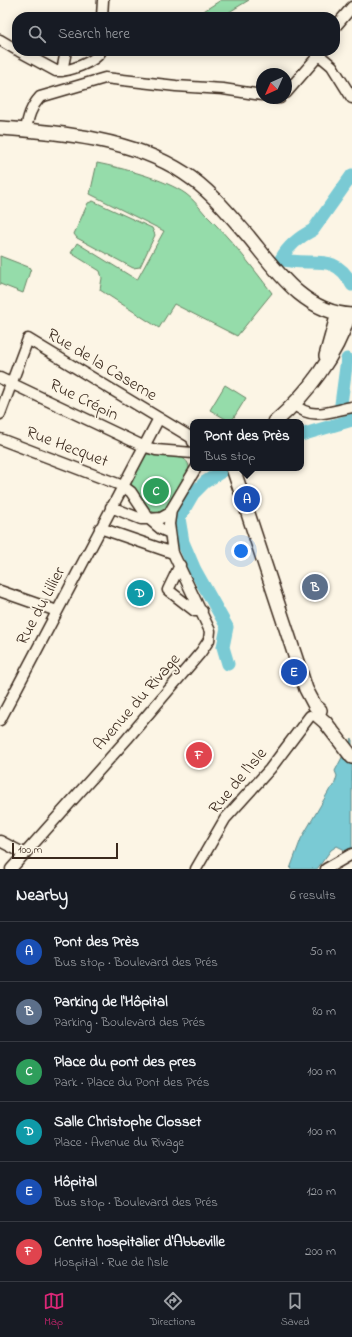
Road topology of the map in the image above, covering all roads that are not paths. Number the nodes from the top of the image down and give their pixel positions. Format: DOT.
graph roads {
  1 [pos="102,0"];
  2 [pos="352,7"];
  3 [pos="102,12"];
  4 [pos="340,21"];
  5 [pos="0,40"];
  6 [pos="12,47"];
  7 [pos="29,56"];
  8 [pos="65,56"];
  9 [pos="98,56"];
  10 [pos="317,56"];
  11 [pos="322,56"];
  12 [pos="62,72"];
  13 [pos="292,87"];
  14 [pos="256,94"];
  15 [pos="352,98"];
  16 [pos="0,128"];
  17 [pos="26,130"];
  18 [pos="315,304"];
  19 [pos="346,314"];
  20 [pos="331,336"];
  21 [pos="323,365"];
  22 [pos="0,378"];
  23 [pos="12,383"];
  24 [pos="294,404"];
  25 [pos="352,407"];
  26 [pos="0,414"];
  27 [pos="159,418"];
  28 [pos="278,419"];
  29 [pos="190,437"];
  30 [pos="0,438"];
  31 [pos="143,446"];
  32 [pos="189,452"];
  33 [pos="193,471"];
  34 [pos="234,471"];
  35 [pos="123,486"];
  36 [pos="111,507"];
  37 [pos="170,513"];
  38 [pos="149,519"];
  39 [pos="100,528"];
  40 [pos="170,533"];
  41 [pos="173,553"];
  42 [pos="180,565"];
  43 [pos="0,591"];
  44 [pos="57,611"];
  45 [pos="202,611"];
  46 [pos="313,712"];
  47 [pos="0,720"];
  48 [pos="352,758"];
  49 [pos="0,841"];
  50 [pos="25,854"];
  51 [pos="352,854"];
  52 [pos="10,869"];
  53 [pos="196,869"];
  54 [pos="326,869"];
  1 -- 3 [label="street"];
  2 -- 4 [label="street"];
  5 -- 6 [label="street"];
  7 -- 12 [label="street"];
  8 -- 12 [label="street"];
  9 -- 12 [label="street"];
  10 -- 13 [label="street"];
  11 -- 15 [label="street"];
  14 -- 17 [label="street"];
  16 -- 17 [label="main road"];
  17 -- 18 [label="main road"];
  18 -- 19 [label="main road"];
  18 -- 20 [label="main road"];
  19 -- 20 [label="main road"];
  19 -- 21 [label="main road"];
  20 -- 21 [label="main road"];
  21 -- 24 [label="main road"];
  22 -- 23 [label="street, Rue Crépin"];
  23 -- 26 [label="street"];
  23 -- 27 [label="street, Rue de la Caserne"];
  23 -- 31 [label="street, Rue Crépin"];
  24 -- 25 [label="street"];
  24 -- 28 [label="main road"];
  27 -- 29 [label="street, Rue de la Caserne"];
  27 -- 31 [label="street, Rue du Lillier"];
  30 -- 35 [label="street, Rue Hecquet"];
  31 -- 32 [label="street, Rue Crépin"];
  31 -- 35 [label="street, Rue du Lillier"];
  33 -- 37 [label="street"];
  34 -- 46 [label="main road"];
  35 -- 36 [label="street, Rue du Lillier"];
  35 -- 38 [label="street"];
  36 -- 38 [label="street"];
  36 -- 39 [label="street, Rue du Lillier"];
  37 -- 38 [label="street"];
  37 -- 40 [label="street, Avenue du Rivage"];
  38 -- 40 [label="street"];
  39 -- 41 [label="street"];
  39 -- 44 [label="street, Rue du Lillier"];
  40 -- 41 [label="street, Avenue du Rivage"];
  41 -- 42 [label="street, Avenue du Rivage"];
  42 -- 45 [label="street, Avenue du Rivage"];
  42 -- 45 [label="street"];
  43 -- 44 [label="street"];
  44 -- 47 [label="street, Rue du Lillier"];
  45 -- 50 [label="street, Avenue du Rivage"];
  46 -- 48 [label="main road"];
  46 -- 53 [label="street, Rue de l'Isle"];
  49 -- 50 [label="street"];
  50 -- 52 [label="street, Avenue du Rivage"];
  51 -- 54 [label="street"];
}
